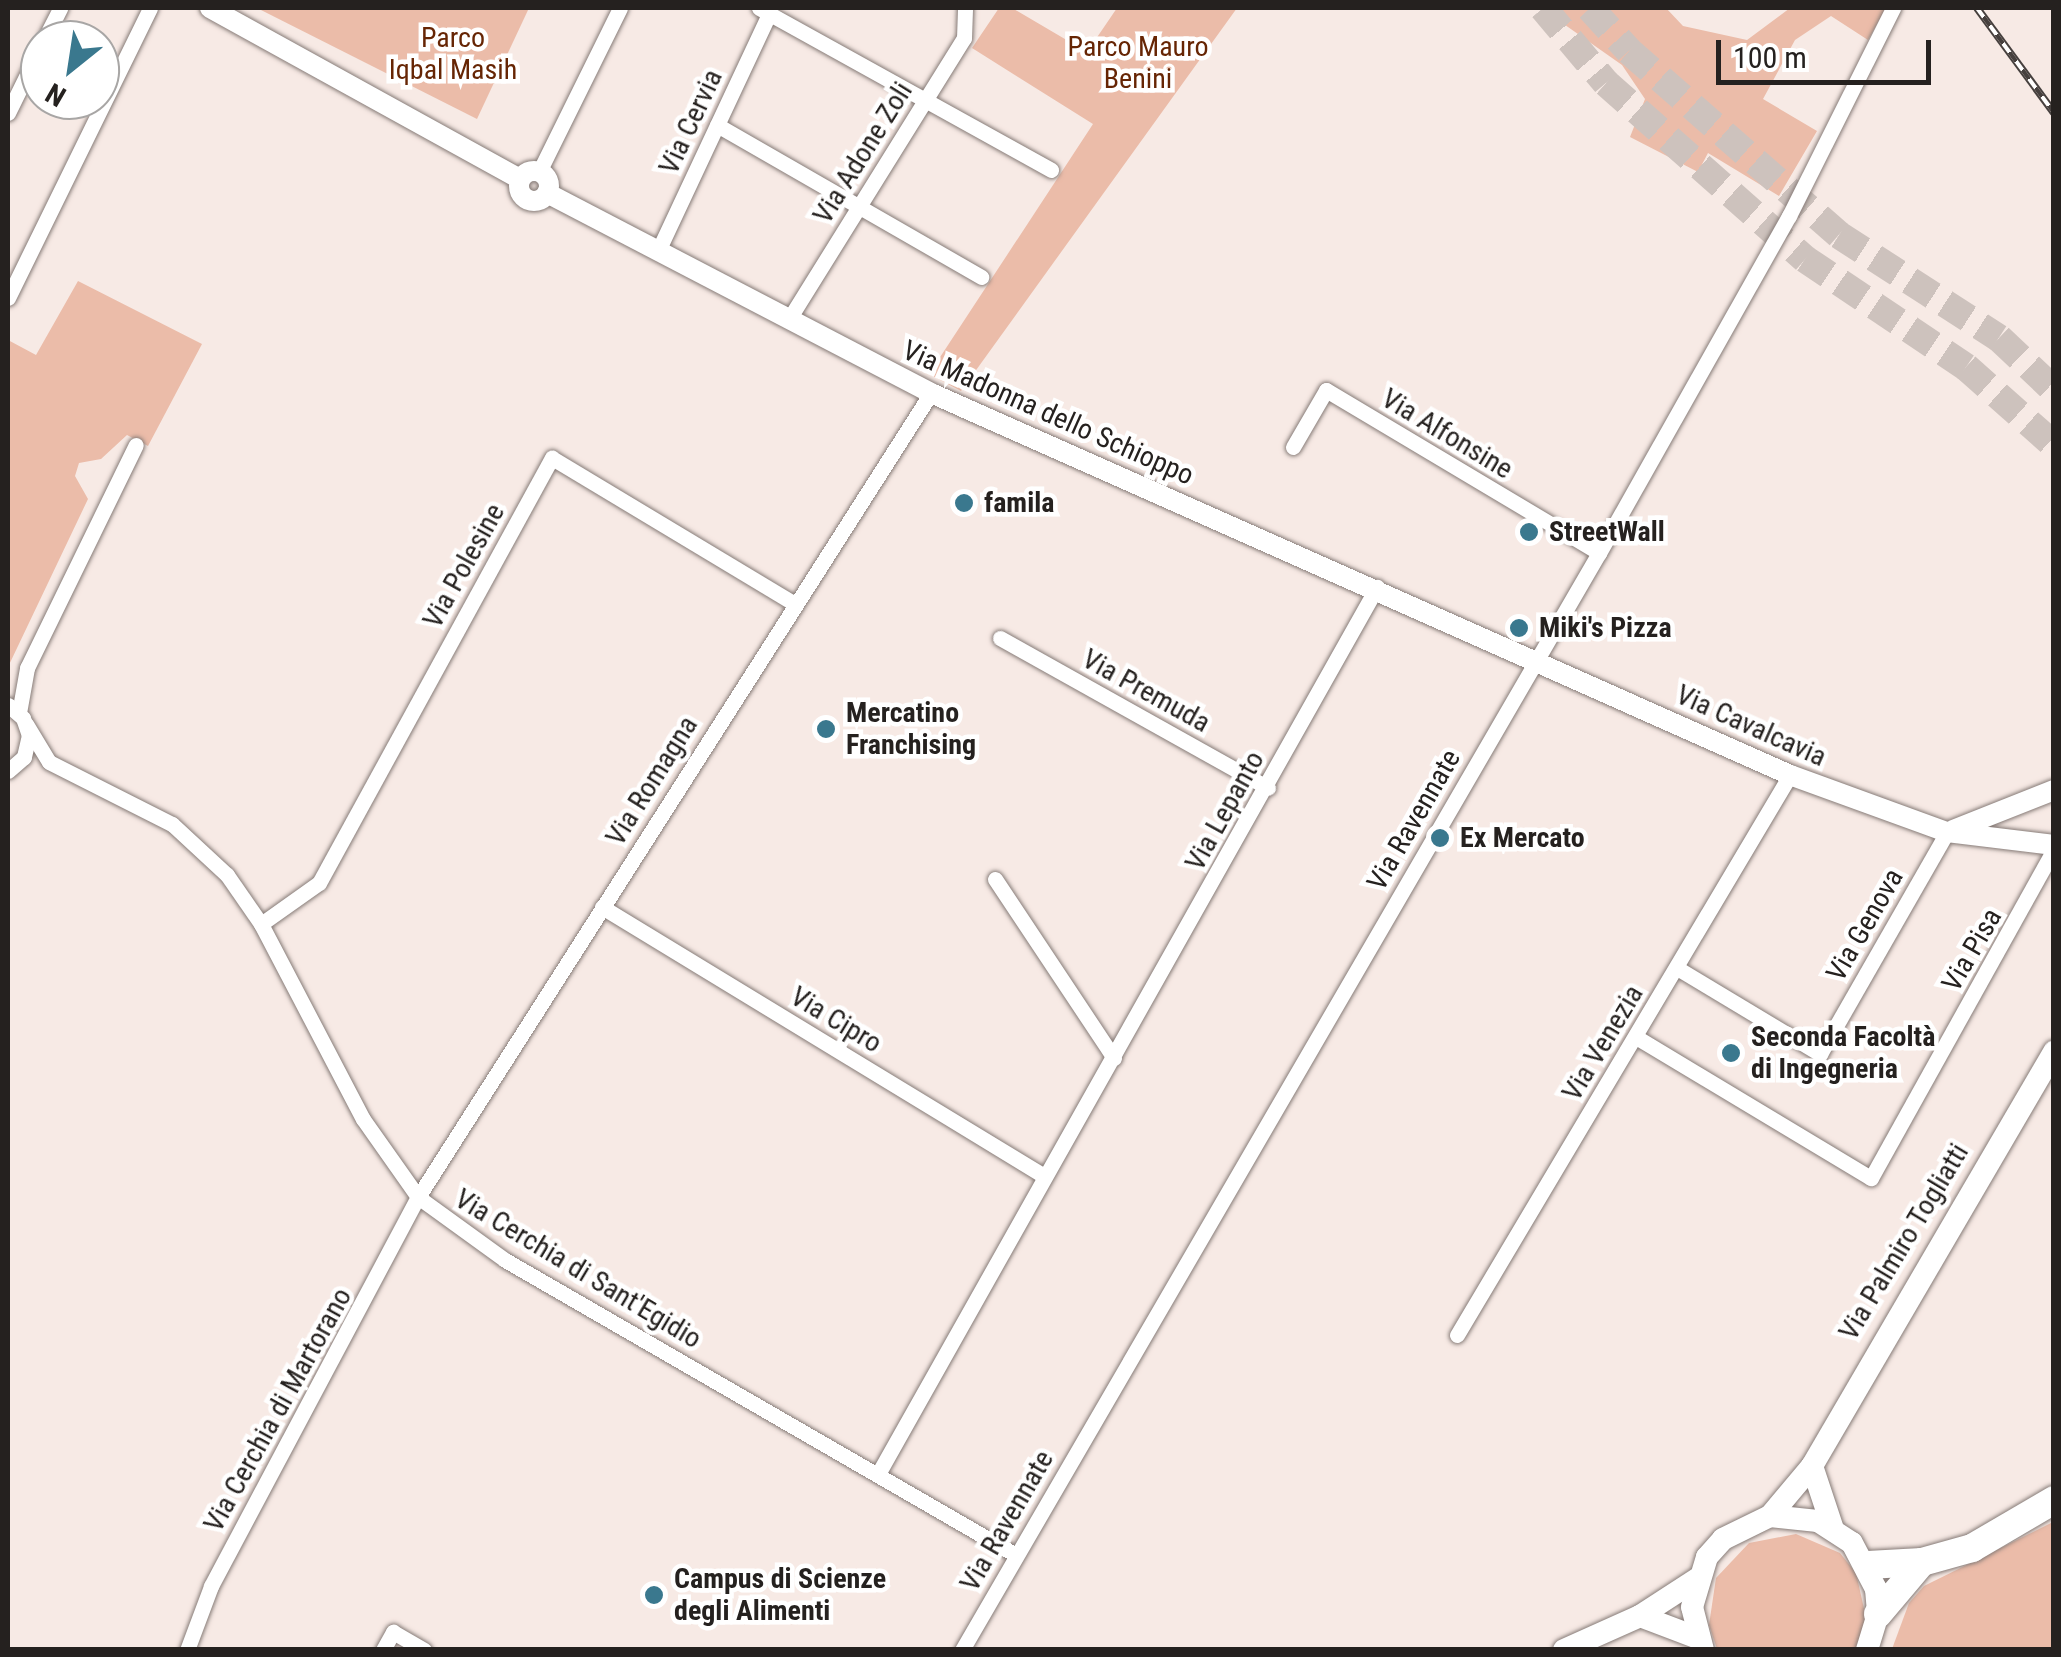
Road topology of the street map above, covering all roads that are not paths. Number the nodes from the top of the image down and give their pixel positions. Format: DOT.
graph roads {
  1 [pos="150,8"];
  2 [pos="210,8"];
  3 [pos="620,8"];
  4 [pos="965,8"];
  5 [pos="1893,8"];
  6 [pos="764,11"];
  7 [pos="13,87"];
  8 [pos="927,99"];
  9 [pos="8,113"];
  10 [pos="717,125"];
  11 [pos="1051,170"];
  12 [pos="530,175"];
  13 [pos="860,207"];
  14 [pos="658,251"];
  15 [pos="982,277"];
  16 [pos="8,298"];
  17 [pos="789,319"];
  18 [pos="931,392"];
  19 [pos="136,445"];
  20 [pos="1292,447"];
  21 [pos="1599,553"];
  22 [pos="1377,588"];
  23 [pos="794,602"];
  24 [pos="1000,638"];
  25 [pos="1537,658"];
  26 [pos="27,668"];
  27 [pos="8,691"];
  28 [pos="17,714"];
  29 [pos="49,762"];
  30 [pos="12,769"];
  31 [pos="1790,776"];
  32 [pos="1268,788"];
  33 [pos="2054,790"];
  34 [pos="1946,832"];
  35 [pos="2054,847"];
  36 [pos="995,879"];
  37 [pos="602,907"];
  38 [pos="261,924"];
  39 [pos="1677,968"];
  40 [pos="1636,1037"];
  41 [pos="2054,1052"];
  42 [pos="1114,1058"];
  43 [pos="1044,1176"];
  44 [pos="418,1197"];
  45 [pos="1456,1335"];
  46 [pos="1812,1466"];
  47 [pos="878,1474"];
  48 [pos="2054,1500"];
  49 [pos="1770,1516"];
  50 [pos="1833,1529"];
  51 [pos="1016,1554"];
  52 [pos="1922,1562"];
  53 [pos="1868,1565"];
  54 [pos="1697,1579"];
  55 [pos="1878,1614"];
  56 [pos="1640,1616"];
  57 [pos="1700,1644"];
  58 [pos="187,1650"];
  59 [pos="383,1650"];
  60 [pos="424,1650"];
  61 [pos="962,1650"];
  62 [pos="1564,1650"];
  63 [pos="1867,1650"];
  1 -- 16 [label="street"];
  2 -- 12 [label="street"];
  3 -- 12 [label="street"];
  4 -- 8 [label="street, Via Adone Zoli"];
  5 -- 21 [label="street, Via Ravennate"];
  6 -- 8 [label="street"];
  6 -- 10 [label="street, Via Cervia"];
  7 -- 9 [label="street"];
  8 -- 11 [label="street"];
  8 -- 13 [label="street, Via Adone Zoli"];
  10 -- 13 [label="street"];
  10 -- 14 [label="street, Via Cervia"];
  12 -- 14 [label="street, Via Madonna dello Schioppo"];
  13 -- 15 [label="street"];
  13 -- 17 [label="street, Via Adone Zoli"];
  14 -- 17 [label="street, Via Madonna dello Schioppo"];
  17 -- 18 [label="street, Via Madonna dello Schioppo"];
  18 -- 22 [label="street, Via Madonna dello Schioppo"];
  18 -- 23 [label="street, Via Romagna"];
  19 -- 26 [label="street"];
  20 -- 21 [label="street, Via Alfonsine"];
  21 -- 25 [label="street, Via Ravennate"];
  22 -- 25 [label="street, Via Madonna dello Schioppo"];
  22 -- 32 [label="street, Via Lepanto"];
  23 -- 37 [label="street, Via Romagna"];
  23 -- 38 [label="street, Via Polesine"];
  24 -- 32 [label="street, Via Premuda"];
  25 -- 31 [label="street, Via Cavalcavia"];
  25 -- 51 [label="street, Via Ravennate"];
  26 -- 27 [label="street"];
  26 -- 28 [label="street"];
  28 -- 29 [label="street"];
  28 -- 30 [label="street"];
  29 -- 30 [label="street"];
  29 -- 38 [label="street, Via Cerchia di Sant'Egidio"];
  31 -- 34 [label="street, Via Cavalcavia"];
  31 -- 39 [label="street, Via Venezia"];
  32 -- 42 [label="street, Via Lepanto"];
  33 -- 34 [label="street"];
  34 -- 35 [label="street, Via Cavalcavia"];
  34 -- 39 [label="street, Via Genova"];
  35 -- 40 [label="street, Via Pisa"];
  36 -- 42 [label="street"];
  37 -- 43 [label="street, Via Cipro"];
  37 -- 44 [label="street, Via Romagna"];
  38 -- 44 [label="street, Via Cerchia di Sant'Egidio"];
  39 -- 40 [label="street, Via Venezia"];
  40 -- 45 [label="street, Via Venezia"];
  41 -- 46 [label="main road, Via Palmiro Togliatti"];
  42 -- 43 [label="street, Via Lepanto"];
  43 -- 47 [label="street, Via Lepanto"];
  44 -- 47 [label="street, Via Cerchia di Sant'Egidio"];
  44 -- 58 [label="street, Via Cerchia di Martorano"];
  46 -- 49 [label="main road, Via Palmiro Togliatti"];
  46 -- 50 [label="main road"];
  47 -- 51 [label="street, Via Cerchia di Sant'Egidio"];
  48 -- 52 [label="highway"];
  49 -- 50 [label="main road"];
  49 -- 54 [label="main road"];
  50 -- 53 [label="main road"];
  51 -- 61 [label="street, Via Ravennate"];
  52 -- 53 [label="highway"];
  52 -- 55 [label="highway"];
  53 -- 55 [label="main road"];
  54 -- 56 [label="main road"];
  54 -- 57 [label="main road"];
  55 -- 63 [label="main road"];
  56 -- 57 [label="main road"];
  56 -- 62 [label="main road"];
  59 -- 60 [label="street"];
}
